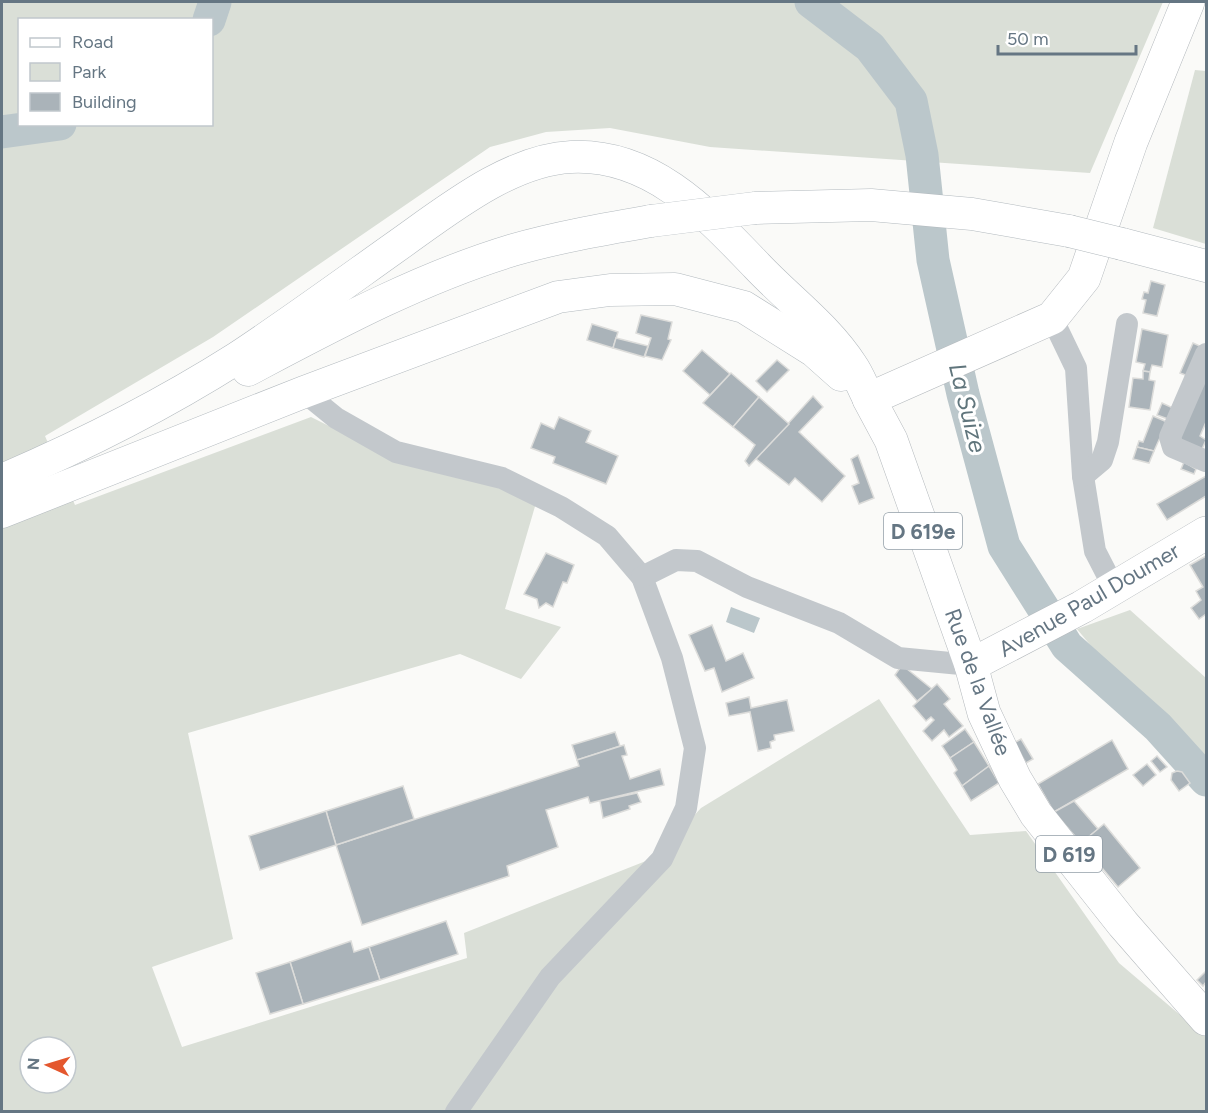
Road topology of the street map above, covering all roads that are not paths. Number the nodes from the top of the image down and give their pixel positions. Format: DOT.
graph roads {
  1 [pos="1192,9"];
  2 [pos="1206,266"];
  3 [pos="1052,318"];
  4 [pos="1128,324"];
  5 [pos="1206,354"];
  6 [pos="304,392"];
  7 [pos="869,399"];
  8 [pos="1206,461"];
  9 [pos="1083,476"];
  10 [pos="2,480"];
  11 [pos="2,496"];
  12 [pos="2,512"];
  13 [pos="1206,533"];
  14 [pos="642,577"];
  15 [pos="1114,588"];
  16 [pos="971,666"];
  17 [pos="1206,1019"];
  18 [pos="456,1112"];
  1 -- 3 [label="main road"];
  2 -- 11 [label="main road, bridge"];
  3 -- 7 [label="main road"];
  3 -- 9 [label="street"];
  4 -- 9 [label="street"];
  5 -- 8 [label="street"];
  6 -- 7 [label="main road"];
  6 -- 12 [label="main road"];
  6 -- 14 [label="street"];
  7 -- 10 [label="main road"];
  7 -- 16 [label="main road, Rue de la Vallée / D 619e"];
  9 -- 15 [label="street"];
  13 -- 15 [label="main road, Avenue Paul Doumer"];
  14 -- 16 [label="street"];
  14 -- 18 [label="street"];
  15 -- 16 [label="main road, Avenue Paul Doumer"];
  16 -- 17 [label="main road, Rue de la Vallée / D 619"];
}
